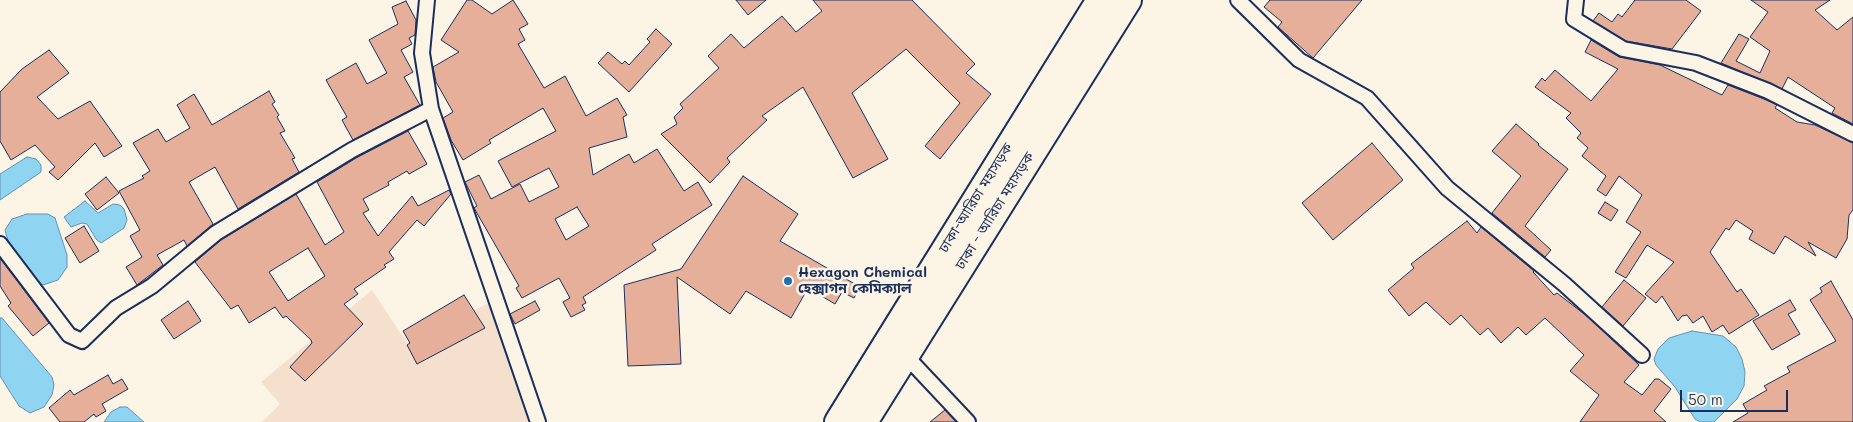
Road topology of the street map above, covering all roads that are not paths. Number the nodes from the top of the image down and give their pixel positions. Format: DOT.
graph roads {
  1 [pos="427,0"];
  2 [pos="1100,0"];
  3 [pos="1128,0"];
  4 [pos="1238,0"];
  5 [pos="1576,0"];
  6 [pos="431,109"];
  7 [pos="1853,134"];
  8 [pos="0,244"];
  9 [pos="905,355"];
  10 [pos="1642,355"];
  11 [pos="538,422"];
  12 [pos="838,422"];
  13 [pos="864,422"];
  14 [pos="968,422"];
  1 -- 6 [label="street"];
  2 -- 12 [label="highway, ঢাকা-আরিচা মহাসড়ক"];
  3 -- 9 [label="highway, ঢাকা - আরিচা মহাসড়ক"];
  4 -- 10 [label="street"];
  5 -- 7 [label="street"];
  6 -- 8 [label="street"];
  6 -- 11 [label="street"];
  9 -- 13 [label="highway, ঢাকা - আরিচা মহাসড়ক"];
  9 -- 14 [label="street"];
}
